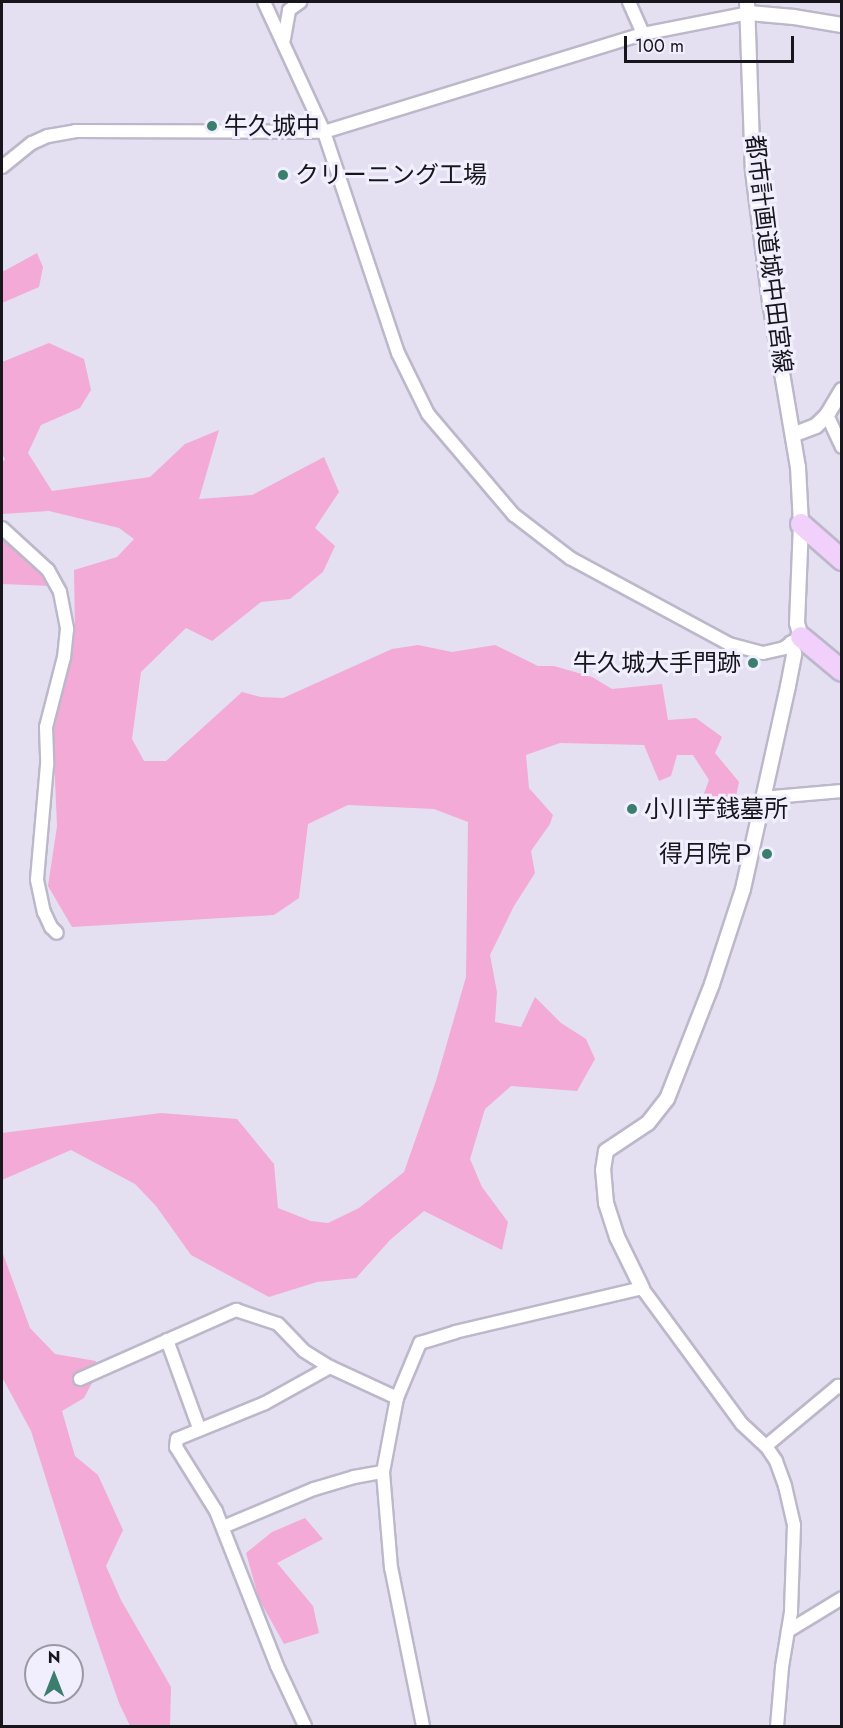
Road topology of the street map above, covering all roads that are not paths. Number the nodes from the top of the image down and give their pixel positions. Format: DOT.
graph roads {
  1 [pos="264,2"];
  2 [pos="300,2"];
  3 [pos="628,2"];
  4 [pos="748,7"];
  5 [pos="842,25"];
  6 [pos="643,34"];
  7 [pos="284,39"];
  8 [pos="324,132"];
  9 [pos="2,167"];
  10 [pos="842,390"];
  11 [pos="827,415"];
  12 [pos="795,434"];
  13 [pos="842,447"];
  14 [pos="801,524"];
  15 [pos="2,528"];
  16 [pos="842,560"];
  17 [pos="796,640"];
  18 [pos="842,671"];
  19 [pos="842,791"];
  20 [pos="762,798"];
  21 [pos="57,933"];
  22 [pos="642,1288"];
  23 [pos="167,1340"];
  24 [pos="330,1367"];
  25 [pos="80,1379"];
  26 [pos="842,1388"];
  27 [pos="397,1398"];
  28 [pos="199,1428"];
  29 [pos="766,1446"];
  30 [pos="383,1472"];
  31 [pos="223,1527"];
  32 [pos="842,1598"];
  33 [pos="788,1630"];
  34 [pos="305,1726"];
  35 [pos="423,1726"];
  36 [pos="777,1726"];
  1 -- 7 [label="street"];
  2 -- 7 [label="street"];
  3 -- 6 [label="street"];
  4 -- 5 [label="street"];
  4 -- 6 [label="street"];
  4 -- 12 [label="street, 都市計画道城中田宮線"];
  6 -- 8 [label="street"];
  7 -- 8 [label="street"];
  8 -- 9 [label="street"];
  8 -- 17 [label="street"];
  10 -- 11 [label="street"];
  11 -- 12 [label="street"];
  11 -- 13 [label="street"];
  12 -- 14 [label="street, 都市計画道城中田宮線"];
  14 -- 16 [label="highway"];
  14 -- 17 [label="street, 都市計画道城中田宮線"];
  15 -- 21 [label="street"];
  17 -- 18 [label="highway"];
  17 -- 20 [label="street, 都市計画道城中田宮線"];
  19 -- 20 [label="street"];
  20 -- 22 [label="street, 都市計画道城中田宮線"];
  22 -- 27 [label="street"];
  22 -- 29 [label="street"];
  23 -- 24 [label="street"];
  23 -- 25 [label="street"];
  23 -- 28 [label="street"];
  24 -- 27 [label="street"];
  24 -- 28 [label="street"];
  26 -- 29 [label="street"];
  27 -- 30 [label="street"];
  28 -- 31 [label="street"];
  29 -- 33 [label="street"];
  30 -- 31 [label="street"];
  30 -- 35 [label="street"];
  31 -- 34 [label="street"];
  32 -- 33 [label="street"];
  33 -- 36 [label="street"];
}
